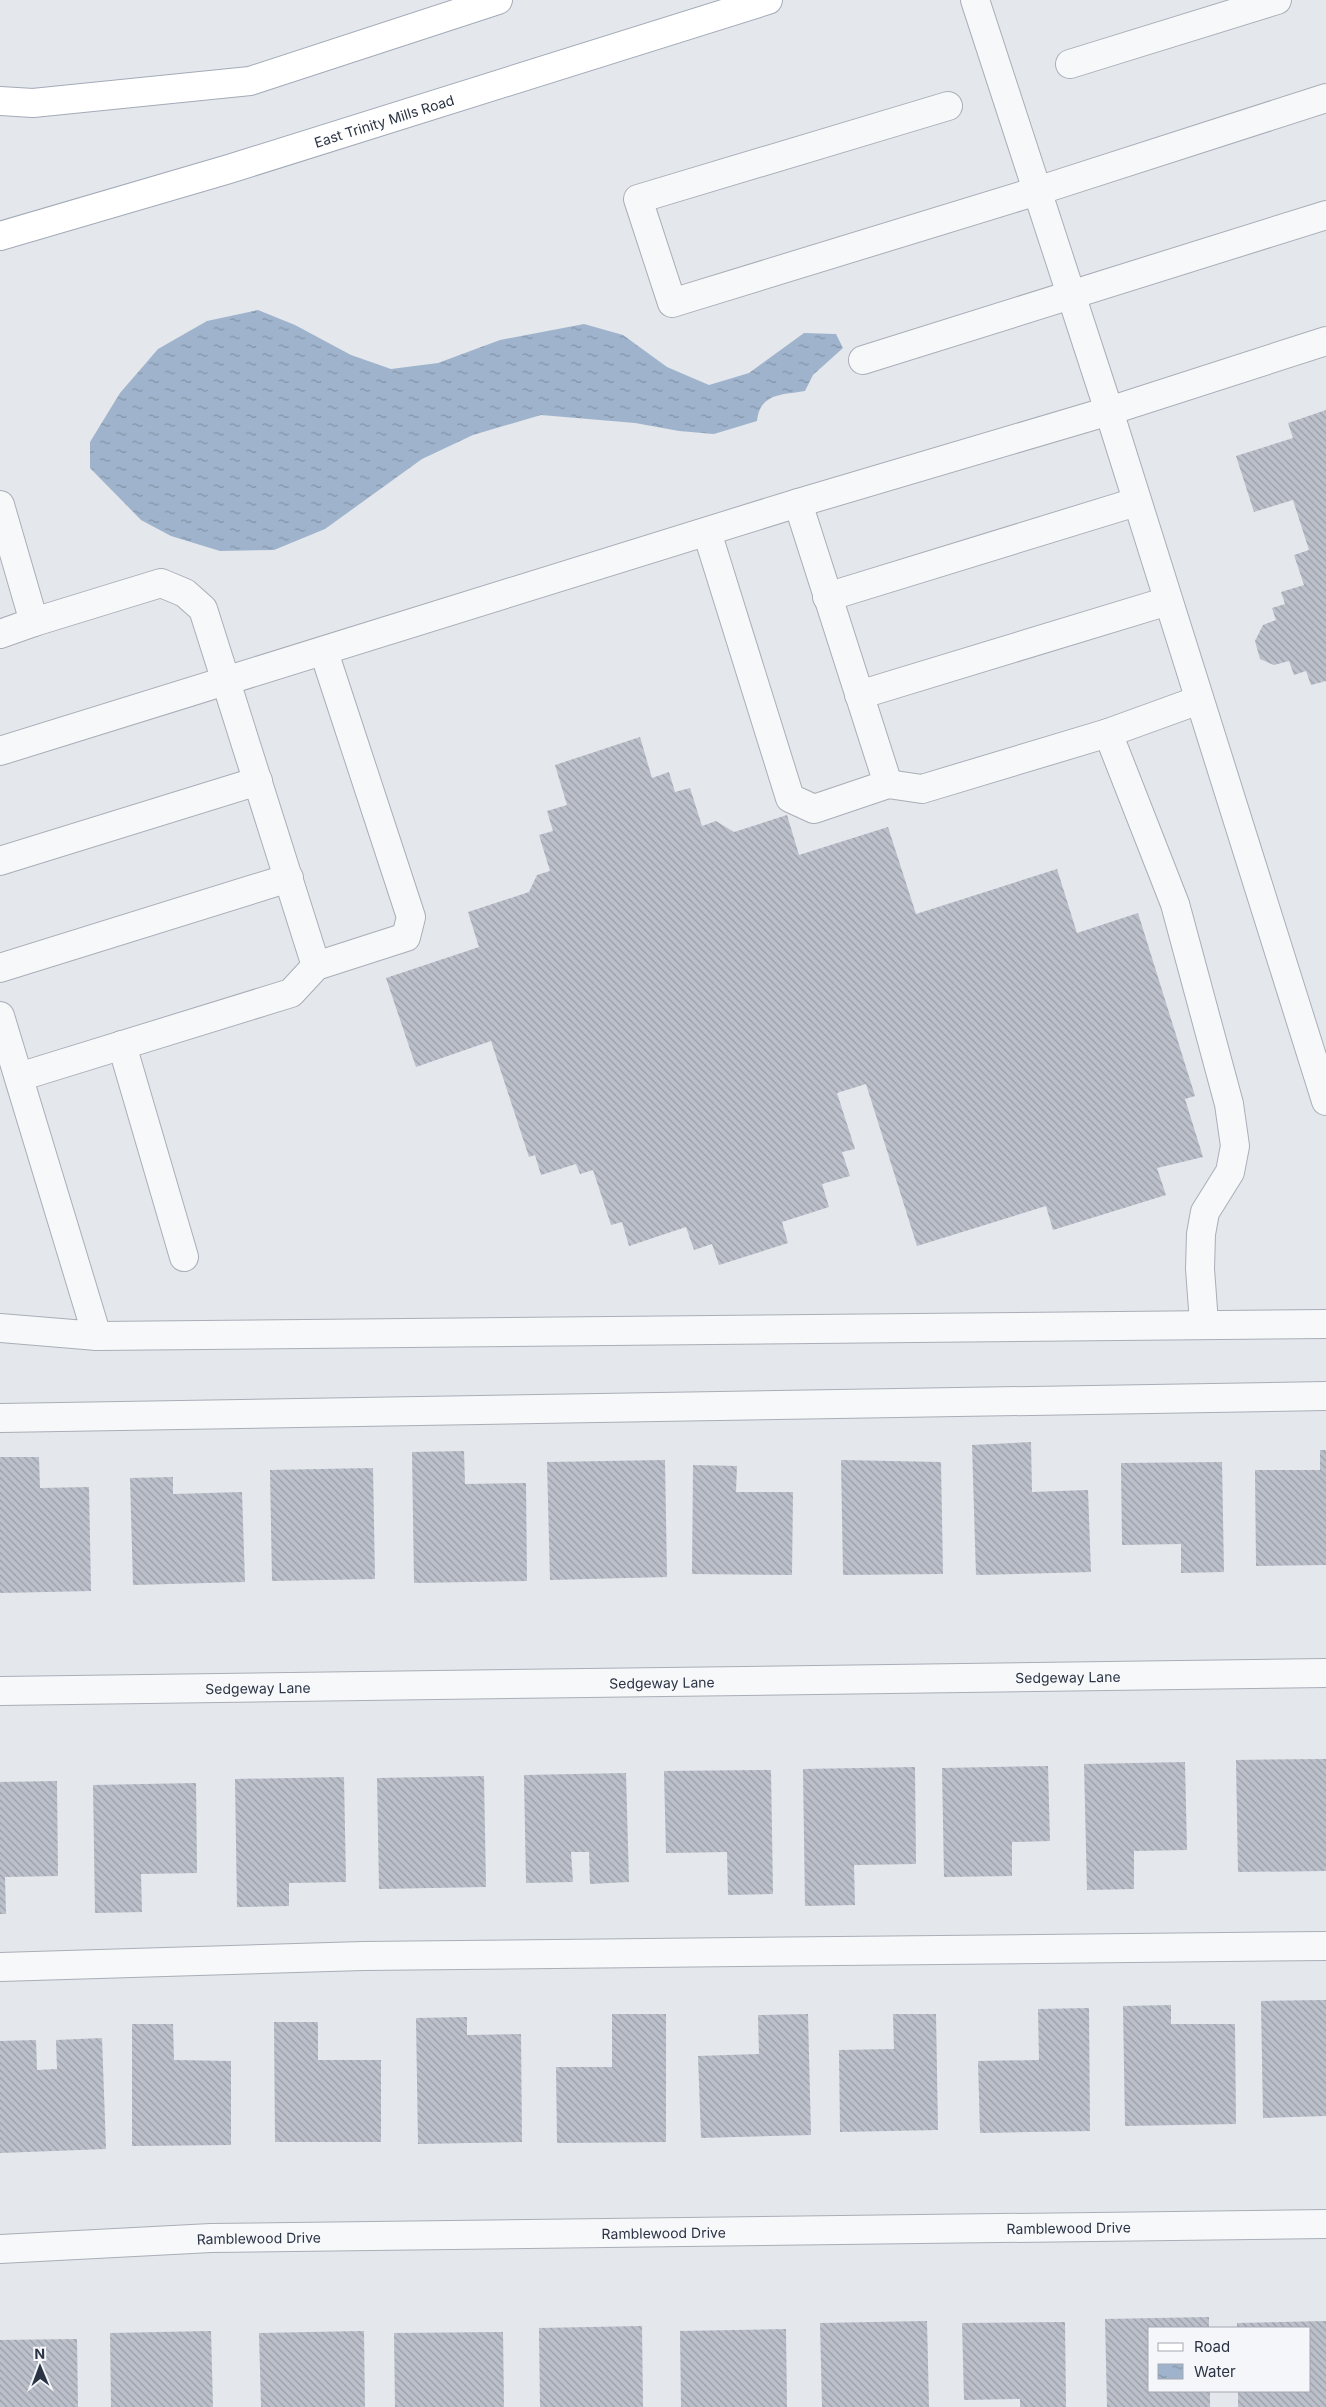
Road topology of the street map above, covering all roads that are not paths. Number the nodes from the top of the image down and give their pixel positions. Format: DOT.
graph roads {
  1 [pos="498,0"];
  2 [pos="768,0"];
  3 [pos="975,0"];
  4 [pos="1277,0"];
  5 [pos="1070,64"];
  6 [pos="1326,98"];
  7 [pos="0,101"];
  8 [pos="948,106"];
  9 [pos="1037,191"];
  10 [pos="1326,215"];
  11 [pos="0,236"];
  12 [pos="1071,296"];
  13 [pos="1326,341"];
  14 [pos="863,360"];
  15 [pos="1109,411"];
  16 [pos="1136,502"];
  17 [pos="798,503"];
  18 [pos="2,518"];
  19 [pos="707,532"];
  20 [pos="827,597"];
  21 [pos="1168,601"];
  22 [pos="34,622"];
  23 [pos="0,634"];
  24 [pos="324,652"];
  25 [pos="227,682"];
  26 [pos="859,695"];
  27 [pos="1199,700"];
  28 [pos="1108,733"];
  29 [pos="0,751"];
  30 [pos="258,781"];
  31 [pos="888,784"];
  32 [pos="0,861"];
  33 [pos="288,878"];
  34 [pos="316,966"];
  35 [pos="0,968"];
  36 [pos="0,1016"];
  37 [pos="122,1045"];
  38 [pos="19,1077"];
  39 [pos="1326,1101"];
  40 [pos="184,1256"];
  41 [pos="1204,1323"];
  42 [pos="1326,1324"];
  43 [pos="0,1328"];
  44 [pos="97,1336"];
  45 [pos="1326,1396"];
  46 [pos="0,1418"];
  47 [pos="1326,1673"];
  48 [pos="0,1691"];
  49 [pos="1326,1946"];
  50 [pos="0,1967"];
  51 [pos="1326,2224"];
  52 [pos="0,2249"];
  1 -- 7 [label="main road"];
  2 -- 11 [label="main road, East Trinity Mills Road"];
  3 -- 9 [label="street"];
  4 -- 5 [label="street"];
  6 -- 9 [label="street"];
  8 -- 9 [label="street"];
  9 -- 12 [label="street"];
  10 -- 12 [label="street"];
  12 -- 14 [label="street"];
  12 -- 15 [label="street"];
  13 -- 15 [label="street"];
  15 -- 16 [label="street"];
  15 -- 17 [label="street"];
  16 -- 20 [label="street"];
  16 -- 21 [label="street"];
  17 -- 19 [label="street"];
  17 -- 20 [label="street"];
  18 -- 22 [label="street"];
  19 -- 24 [label="street"];
  19 -- 31 [label="street"];
  20 -- 26 [label="street"];
  21 -- 26 [label="street"];
  21 -- 27 [label="street"];
  22 -- 23 [label="street"];
  22 -- 25 [label="street"];
  24 -- 25 [label="street"];
  24 -- 34 [label="street"];
  25 -- 29 [label="street"];
  25 -- 30 [label="street"];
  26 -- 31 [label="street"];
  27 -- 28 [label="street"];
  27 -- 39 [label="street"];
  28 -- 31 [label="street"];
  28 -- 41 [label="street"];
  30 -- 32 [label="street"];
  30 -- 33 [label="street"];
  33 -- 34 [label="street"];
  33 -- 35 [label="street"];
  34 -- 37 [label="street"];
  36 -- 38 [label="street"];
  37 -- 38 [label="street"];
  37 -- 40 [label="street"];
  38 -- 44 [label="street"];
  41 -- 42 [label="street"];
  41 -- 44 [label="street"];
  43 -- 44 [label="street"];
  45 -- 46 [label="street"];
  47 -- 48 [label="street, Sedgeway Lane"];
  49 -- 50 [label="street"];
  51 -- 52 [label="street, Ramblewood Drive"];
}
